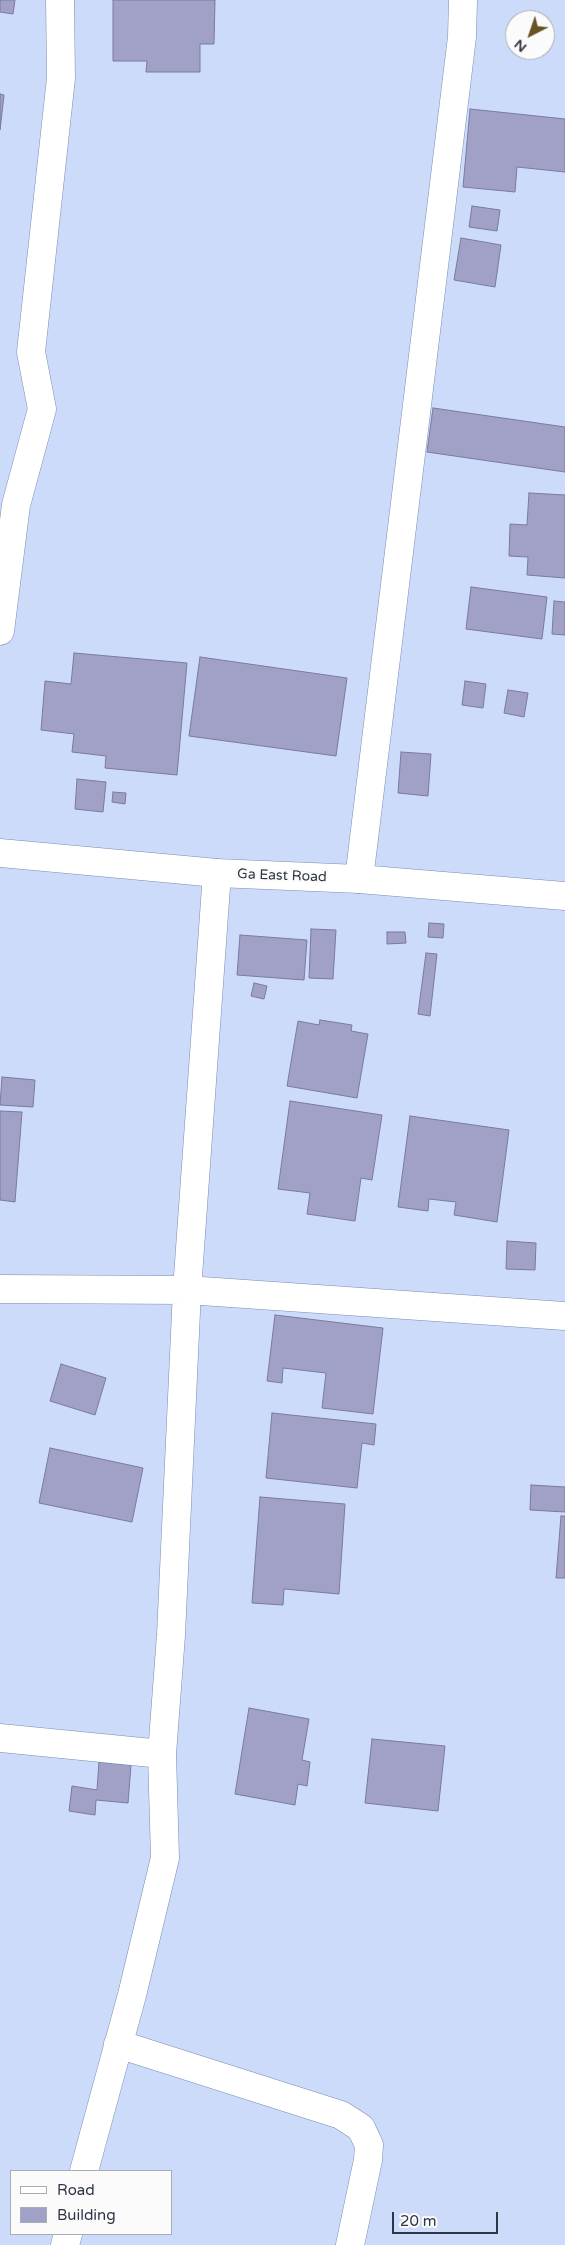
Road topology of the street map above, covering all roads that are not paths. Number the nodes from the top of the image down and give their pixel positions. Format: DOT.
graph roads {
  1 [pos="60,0"];
  2 [pos="462,0"];
  3 [pos="0,631"];
  4 [pos="0,854"];
  5 [pos="217,873"];
  6 [pos="359,879"];
  7 [pos="565,896"];
  8 [pos="0,1289"];
  9 [pos="187,1290"];
  10 [pos="565,1316"];
  11 [pos="0,1738"];
  12 [pos="162,1754"];
  13 [pos="118,2044"];
  14 [pos="84,2170"];
  15 [pos="350,2245"];
  1 -- 3 [label="street"];
  2 -- 6 [label="street"];
  4 -- 5 [label="street, Ga East Road"];
  5 -- 6 [label="street, Ga East Road"];
  5 -- 9 [label="street"];
  6 -- 7 [label="street, Ga East Road"];
  8 -- 9 [label="street"];
  9 -- 10 [label="street"];
  9 -- 12 [label="street"];
  11 -- 12 [label="street"];
  12 -- 13 [label="street"];
  13 -- 14 [label="street"];
  13 -- 15 [label="street"];
}
